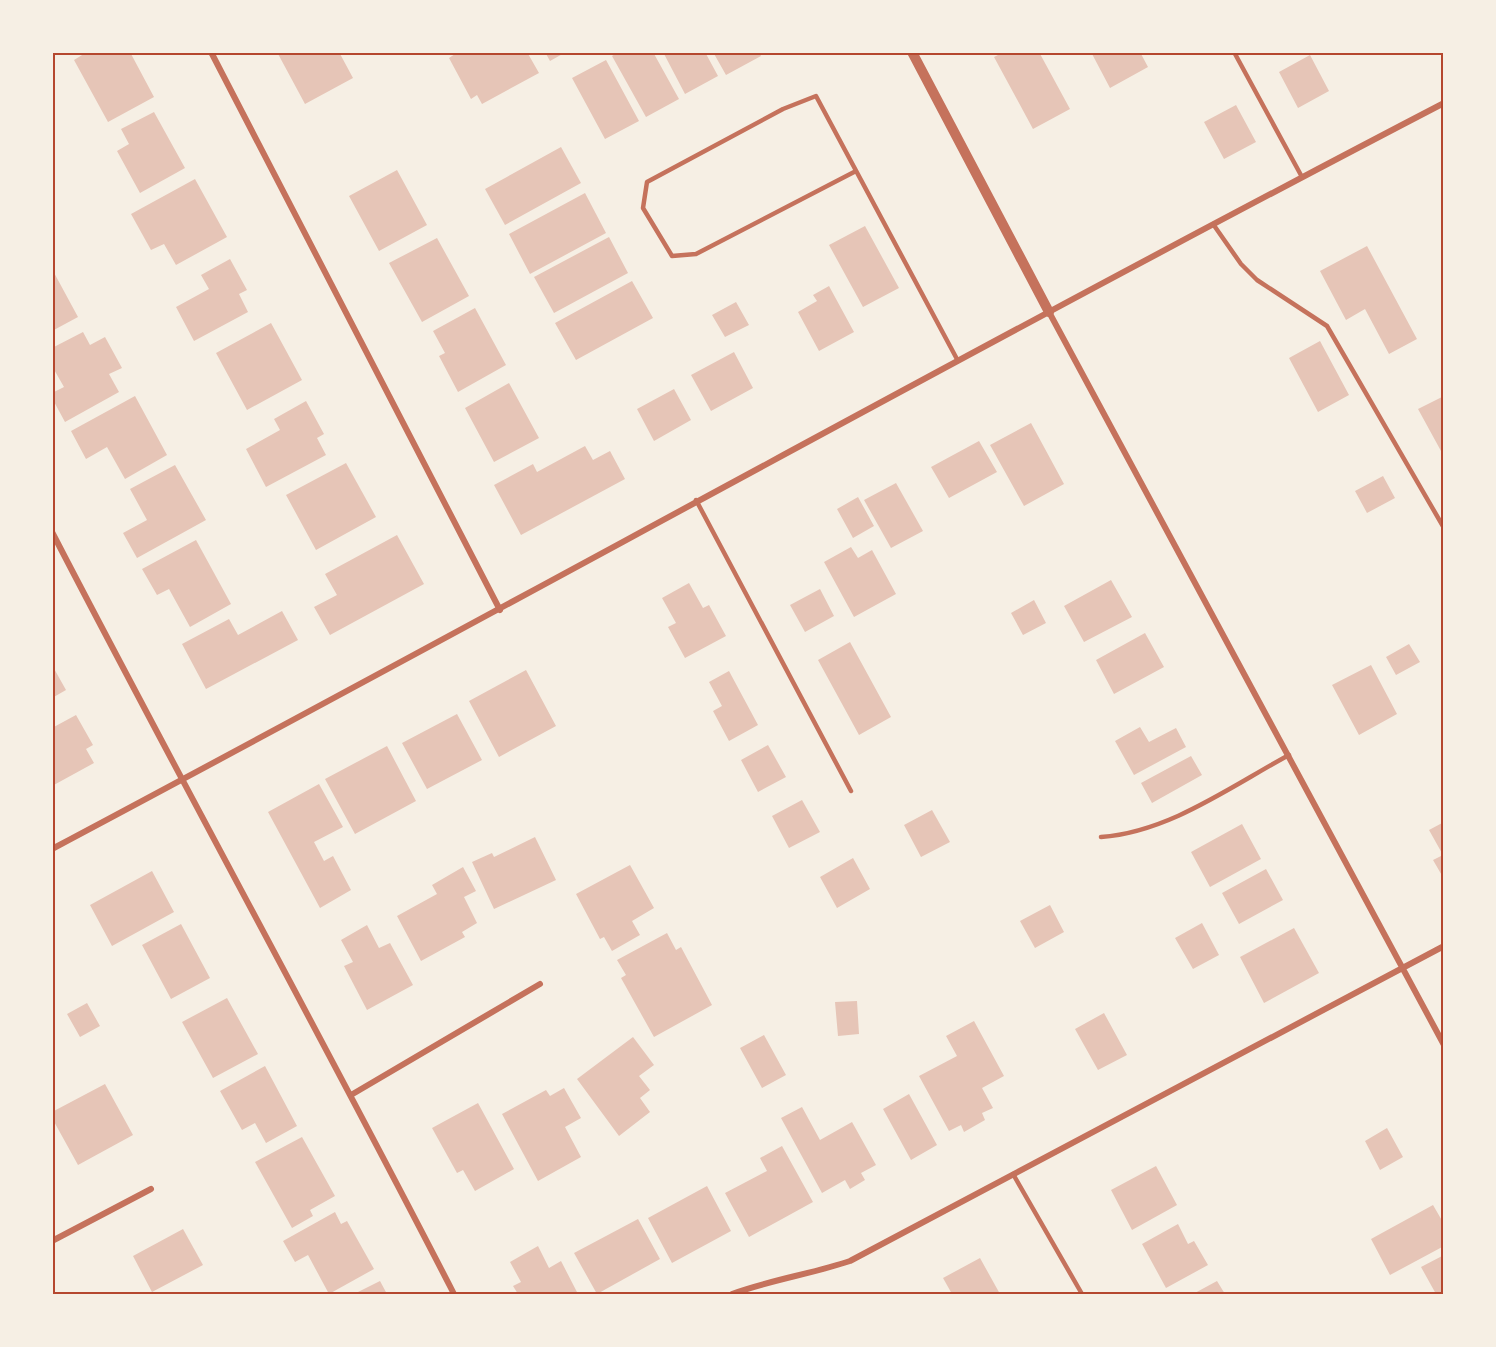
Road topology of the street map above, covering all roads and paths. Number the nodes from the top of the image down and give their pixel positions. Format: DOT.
graph roads {
  1 [pos="211,52"];
  2 [pos="912,52"];
  3 [pos="1234,52"];
  4 [pos="1443,103"];
  5 [pos="856,171"];
  6 [pos="1302,177"];
  7 [pos="1213,224"];
  8 [pos="1049,312"];
  9 [pos="958,361"];
  10 [pos="696,500"];
  11 [pos="1443,528"];
  12 [pos="52,532"];
  13 [pos="500,610"];
  14 [pos="1289,756"];
  15 [pos="181,781"];
  16 [pos="851,791"];
  17 [pos="1101,837"];
  18 [pos="52,849"];
  19 [pos="1443,946"];
  20 [pos="1403,967"];
  21 [pos="540,984"];
  22 [pos="1443,1045"];
  23 [pos="351,1095"];
  24 [pos="1013,1174"];
  25 [pos="151,1189"];
  26 [pos="52,1241"];
  27 [pos="454,1294"];
  28 [pos="732,1294"];
  29 [pos="1082,1294"];
  1 -- 13 [label="street"];
  2 -- 8 [label="street"];
  3 -- 6 [label="lane"];
  4 -- 6 [label="street"];
  5 -- 5 [label="lane"];
  5 -- 9 [label="lane"];
  6 -- 7 [label="street"];
  7 -- 8 [label="street"];
  7 -- 11 [label="lane"];
  8 -- 9 [label="street"];
  8 -- 14 [label="street"];
  9 -- 10 [label="street"];
  10 -- 13 [label="street"];
  10 -- 16 [label="lane"];
  12 -- 15 [label="street"];
  13 -- 15 [label="street"];
  14 -- 17 [label="lane"];
  14 -- 20 [label="street"];
  15 -- 18 [label="street"];
  15 -- 23 [label="street"];
  19 -- 20 [label="street"];
  20 -- 22 [label="street"];
  20 -- 24 [label="street"];
  21 -- 23 [label="street"];
  23 -- 27 [label="street"];
  24 -- 28 [label="street"];
  24 -- 29 [label="lane"];
  25 -- 26 [label="street"];
}
